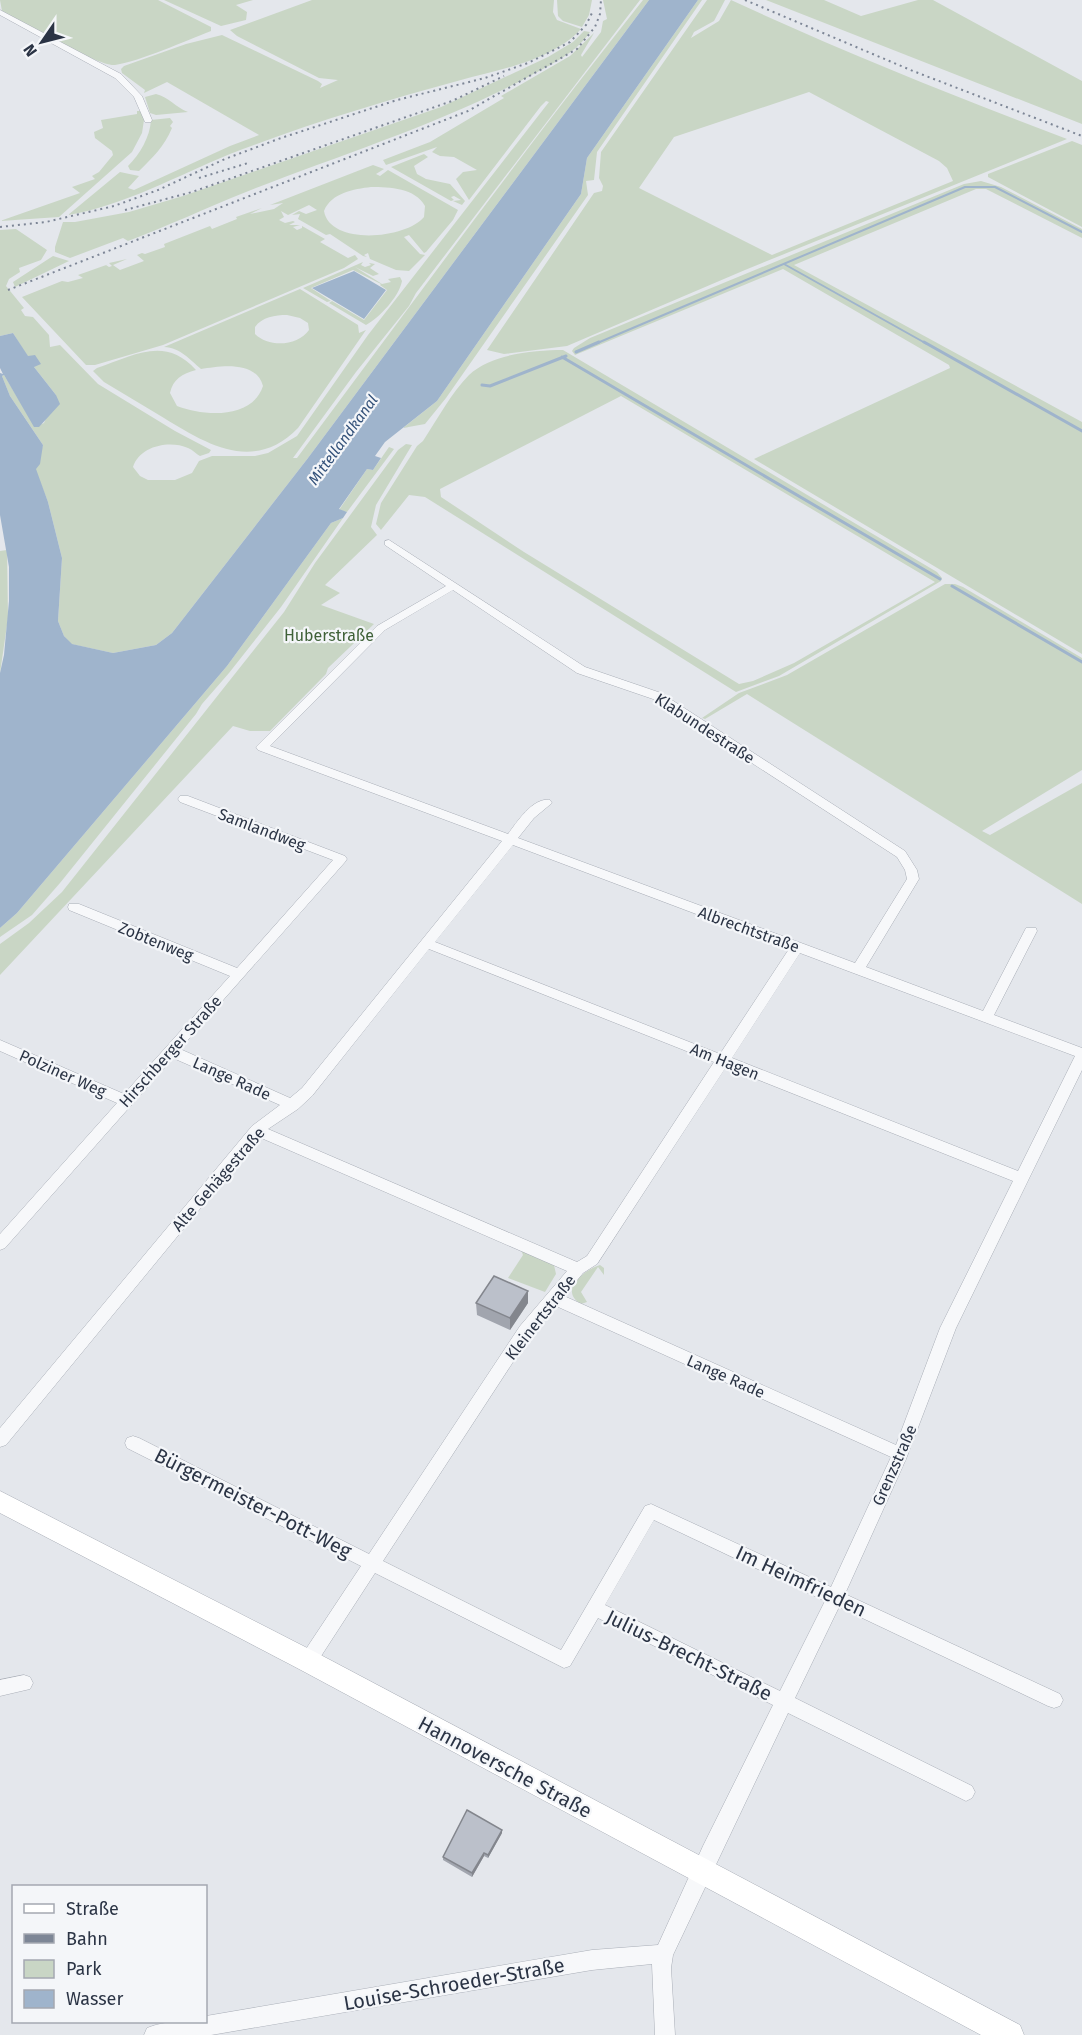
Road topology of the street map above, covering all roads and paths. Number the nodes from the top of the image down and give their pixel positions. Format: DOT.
graph roads {
  1 [pos="0,12"];
  2 [pos="148,120"];
  3 [pos="389,543"];
  4 [pos="453,586"];
  5 [pos="184,799"];
  6 [pos="546,803"];
  7 [pos="512,840"];
  8 [pos="340,859"];
  9 [pos="74,907"];
  10 [pos="1031,931"];
  11 [pos="428,944"];
  12 [pos="796,947"];
  13 [pos="858,969"];
  14 [pos="239,974"];
  15 [pos="986,1017"];
  16 [pos="0,1045"];
  17 [pos="171,1051"];
  18 [pos="1082,1055"];
  19 [pos="722,1060"];
  20 [pos="126,1101"];
  21 [pos="293,1105"];
  22 [pos="257,1130"];
  23 [pos="1023,1178"];
  24 [pos="0,1242"];
  25 [pos="578,1269"];
  26 [pos="553,1298"];
  27 [pos="0,1440"];
  28 [pos="133,1443"];
  29 [pos="900,1454"];
  30 [pos="0,1501"];
  31 [pos="372,1562"];
  32 [pos="835,1597"];
  33 [pos="594,1608"];
  34 [pos="308,1661"];
  35 [pos="24,1683"];
  36 [pos="0,1688"];
  37 [pos="1054,1700"];
  38 [pos="783,1701"];
  39 [pos="966,1792"];
  40 [pos="701,1872"];
  41 [pos="664,1954"];
  42 [pos="166,2034"];
  43 [pos="665,2035"];
  44 [pos="1010,2035"];
  1 -- 2 [label="street"];
  3 -- 4 [label="street, Klabundestraße"];
  4 -- 7 [label="street, Albrechtstraße"];
  4 -- 13 [label="street, Klabundestraße"];
  5 -- 8 [label="street, Samlandweg"];
  6 -- 7 [label="street"];
  7 -- 11 [label="street, Alte Gehägestraße"];
  7 -- 12 [label="street, Albrechtstraße"];
  8 -- 14 [label="street, Hirschberger Straße"];
  9 -- 14 [label="street, Zobtenweg"];
  10 -- 15 [label="street"];
  11 -- 19 [label="street, Am Hagen"];
  11 -- 21 [label="street, Alte Gehägestraße"];
  12 -- 13 [label="street, Albrechtstraße"];
  12 -- 19 [label="street, Kleinertstraße"];
  13 -- 15 [label="street, Albrechtstraße"];
  14 -- 17 [label="street, Hirschberger Straße"];
  15 -- 18 [label="street, Albrechtstraße"];
  16 -- 20 [label="street, Polziner Weg"];
  17 -- 20 [label="street, Hirschberger Straße"];
  17 -- 21 [label="street, Lange Rade"];
  18 -- 23 [label="street, Grenzstraße"];
  19 -- 23 [label="street, Am Hagen"];
  19 -- 25 [label="street, Kleinertstraße"];
  20 -- 24 [label="street, Hirschberger Straße"];
  21 -- 22 [label="street, Alte Gehägestraße"];
  22 -- 25 [label="street"];
  22 -- 27 [label="street, Alte Gehägestraße"];
  23 -- 29 [label="street, Grenzstraße"];
  25 -- 26 [label="street, Kleinertstraße"];
  26 -- 29 [label="street, Lange Rade"];
  26 -- 31 [label="street, Kleinertstraße"];
  28 -- 31 [label="street, Bürgermeister-Pott-Weg"];
  29 -- 32 [label="street, Grenzstraße"];
  30 -- 34 [label="main road, Hannoversche Straße"];
  31 -- 33 [label="street, Julius-Brecht-Straße"];
  31 -- 34 [label="street, Kleinertstraße"];
  32 -- 33 [label="street, Im Heimfrieden"];
  32 -- 37 [label="street, Im Heimfrieden"];
  32 -- 38 [label="street, Grenzstraße"];
  33 -- 38 [label="street, Julius-Brecht-Straße"];
  34 -- 40 [label="main road, Hannoversche Straße"];
  35 -- 36 [label="street"];
  38 -- 39 [label="street, Julius-Brecht-Straße"];
  38 -- 40 [label="street, Grenzstraße"];
  40 -- 41 [label="street"];
  40 -- 44 [label="main road, Hannoversche Straße"];
  41 -- 42 [label="street, Louise-Schroeder-Straße"];
  41 -- 43 [label="street"];
}
